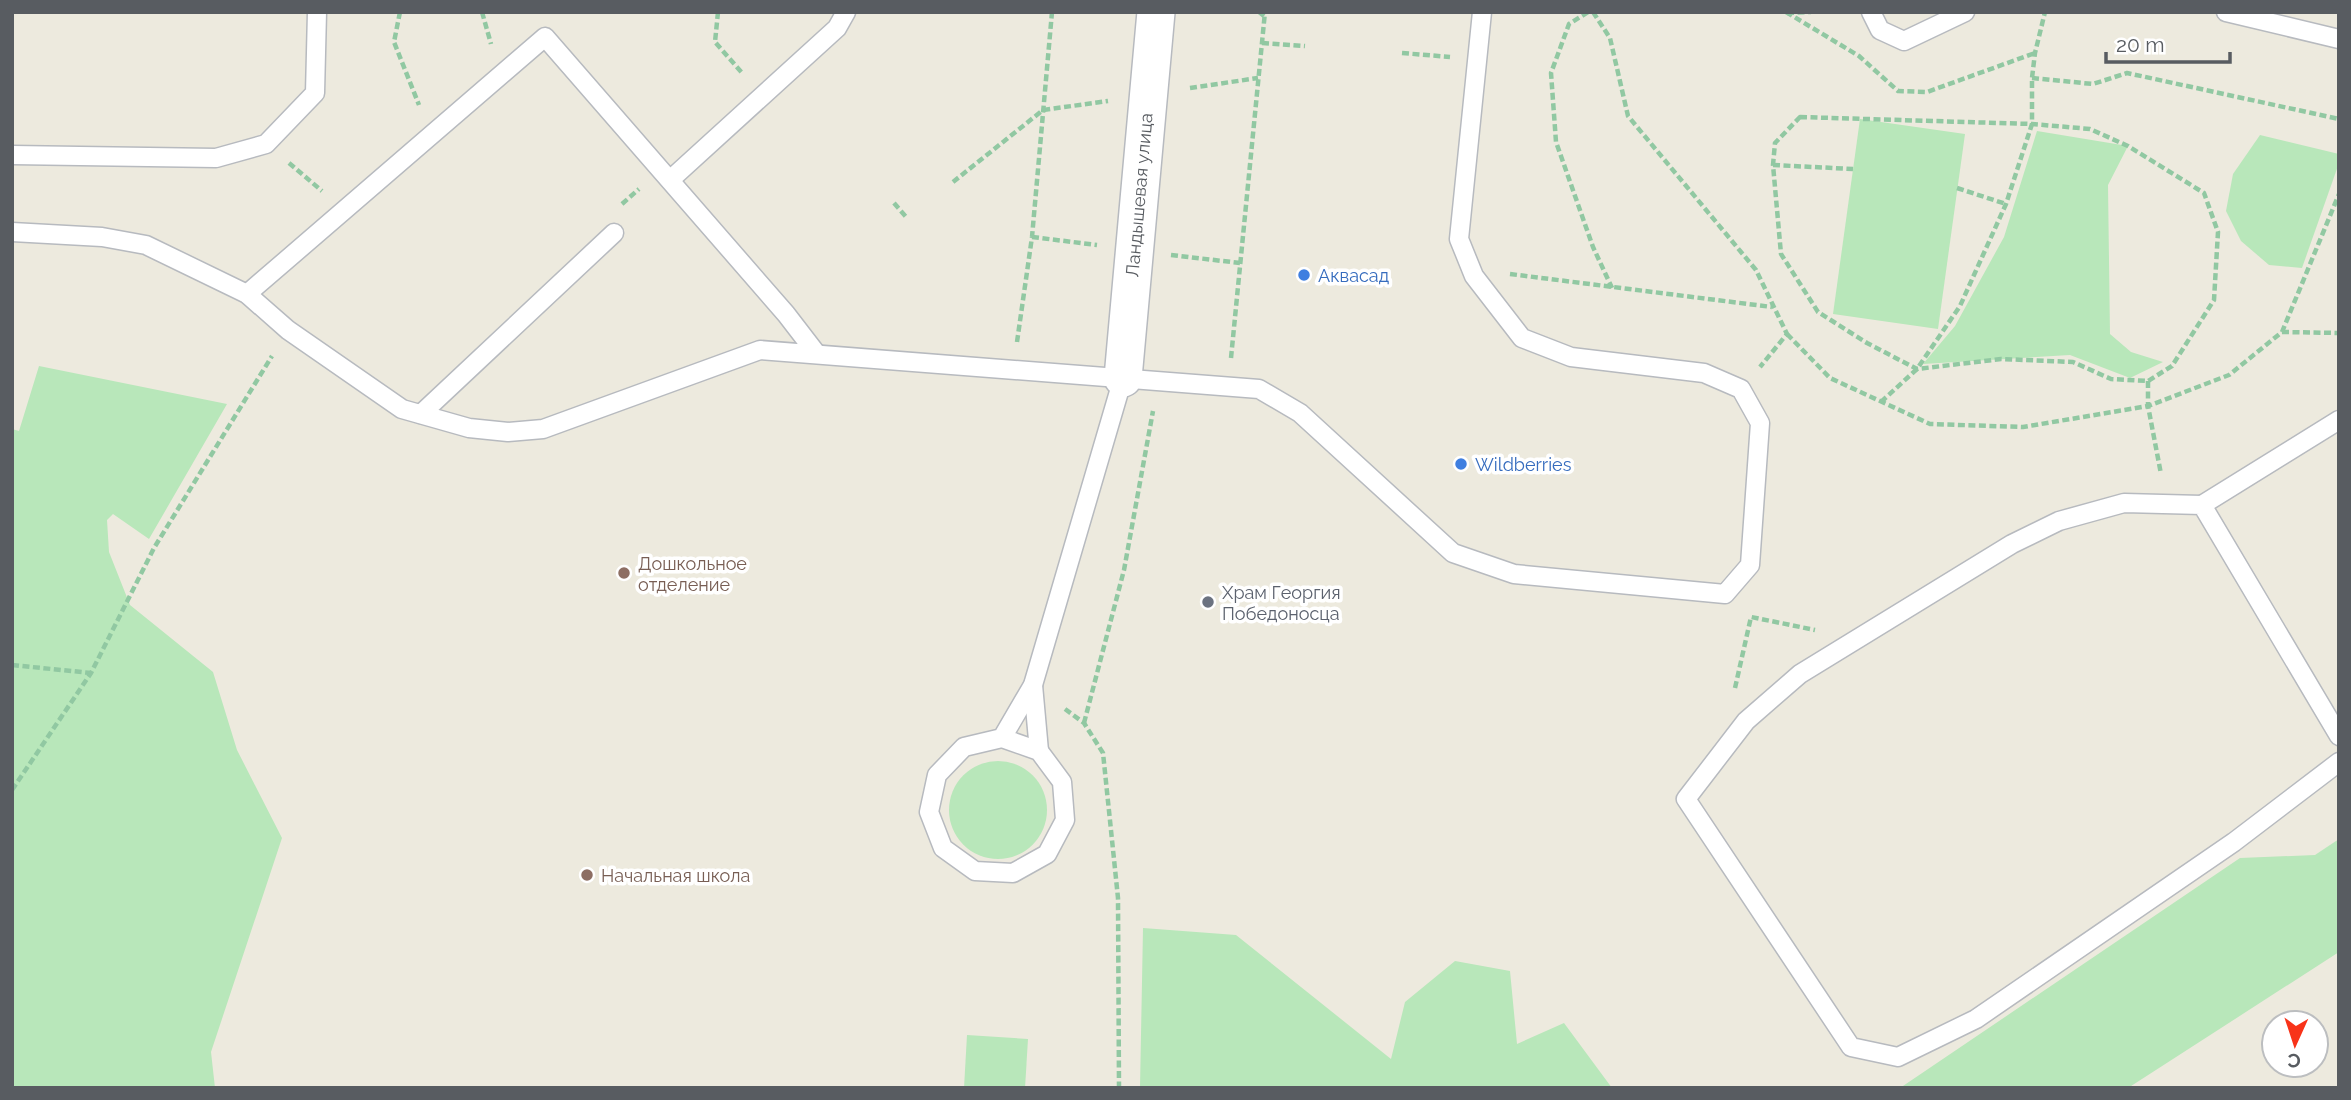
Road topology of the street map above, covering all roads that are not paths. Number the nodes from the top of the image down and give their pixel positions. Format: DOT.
graph roads {
  1 [pos="317,12"];
  2 [pos="846,12"];
  3 [pos="1156,12"];
  4 [pos="1482,12"];
  5 [pos="1871,12"];
  6 [pos="1965,12"];
  7 [pos="2226,12"];
  8 [pos="2339,39"];
  9 [pos="12,155"];
  10 [pos="665,175"];
  11 [pos="12,232"];
  12 [pos="614,233"];
  13 [pos="247,294"];
  14 [pos="816,353"];
  15 [pos="1140,379"];
  16 [pos="421,414"];
  17 [pos="2339,421"];
  18 [pos="2202,505"];
  19 [pos="1033,685"];
  20 [pos="2339,736"];
  21 [pos="1002,738"];
  22 [pos="1039,751"];
  23 [pos="2339,762"];
  1 -- 9 [label="lane"];
  2 -- 10 [label="lane"];
  3 -- 15 [label="street, Ландышевая улица"];
  4 -- 15 [label="lane"];
  5 -- 6 [label="lane"];
  7 -- 8 [label="lane"];
  10 -- 13 [label="lane"];
  10 -- 14 [label="lane"];
  11 -- 13 [label="lane"];
  12 -- 16 [label="lane"];
  13 -- 16 [label="lane"];
  14 -- 15 [label="lane"];
  14 -- 16 [label="lane"];
  15 -- 19 [label="lane"];
  17 -- 18 [label="lane"];
  18 -- 20 [label="lane"];
  18 -- 23 [label="lane"];
  19 -- 21 [label="lane"];
  19 -- 22 [label="lane"];
  21 -- 22 [label="lane"];
  21 -- 22 [label="lane"];
}
